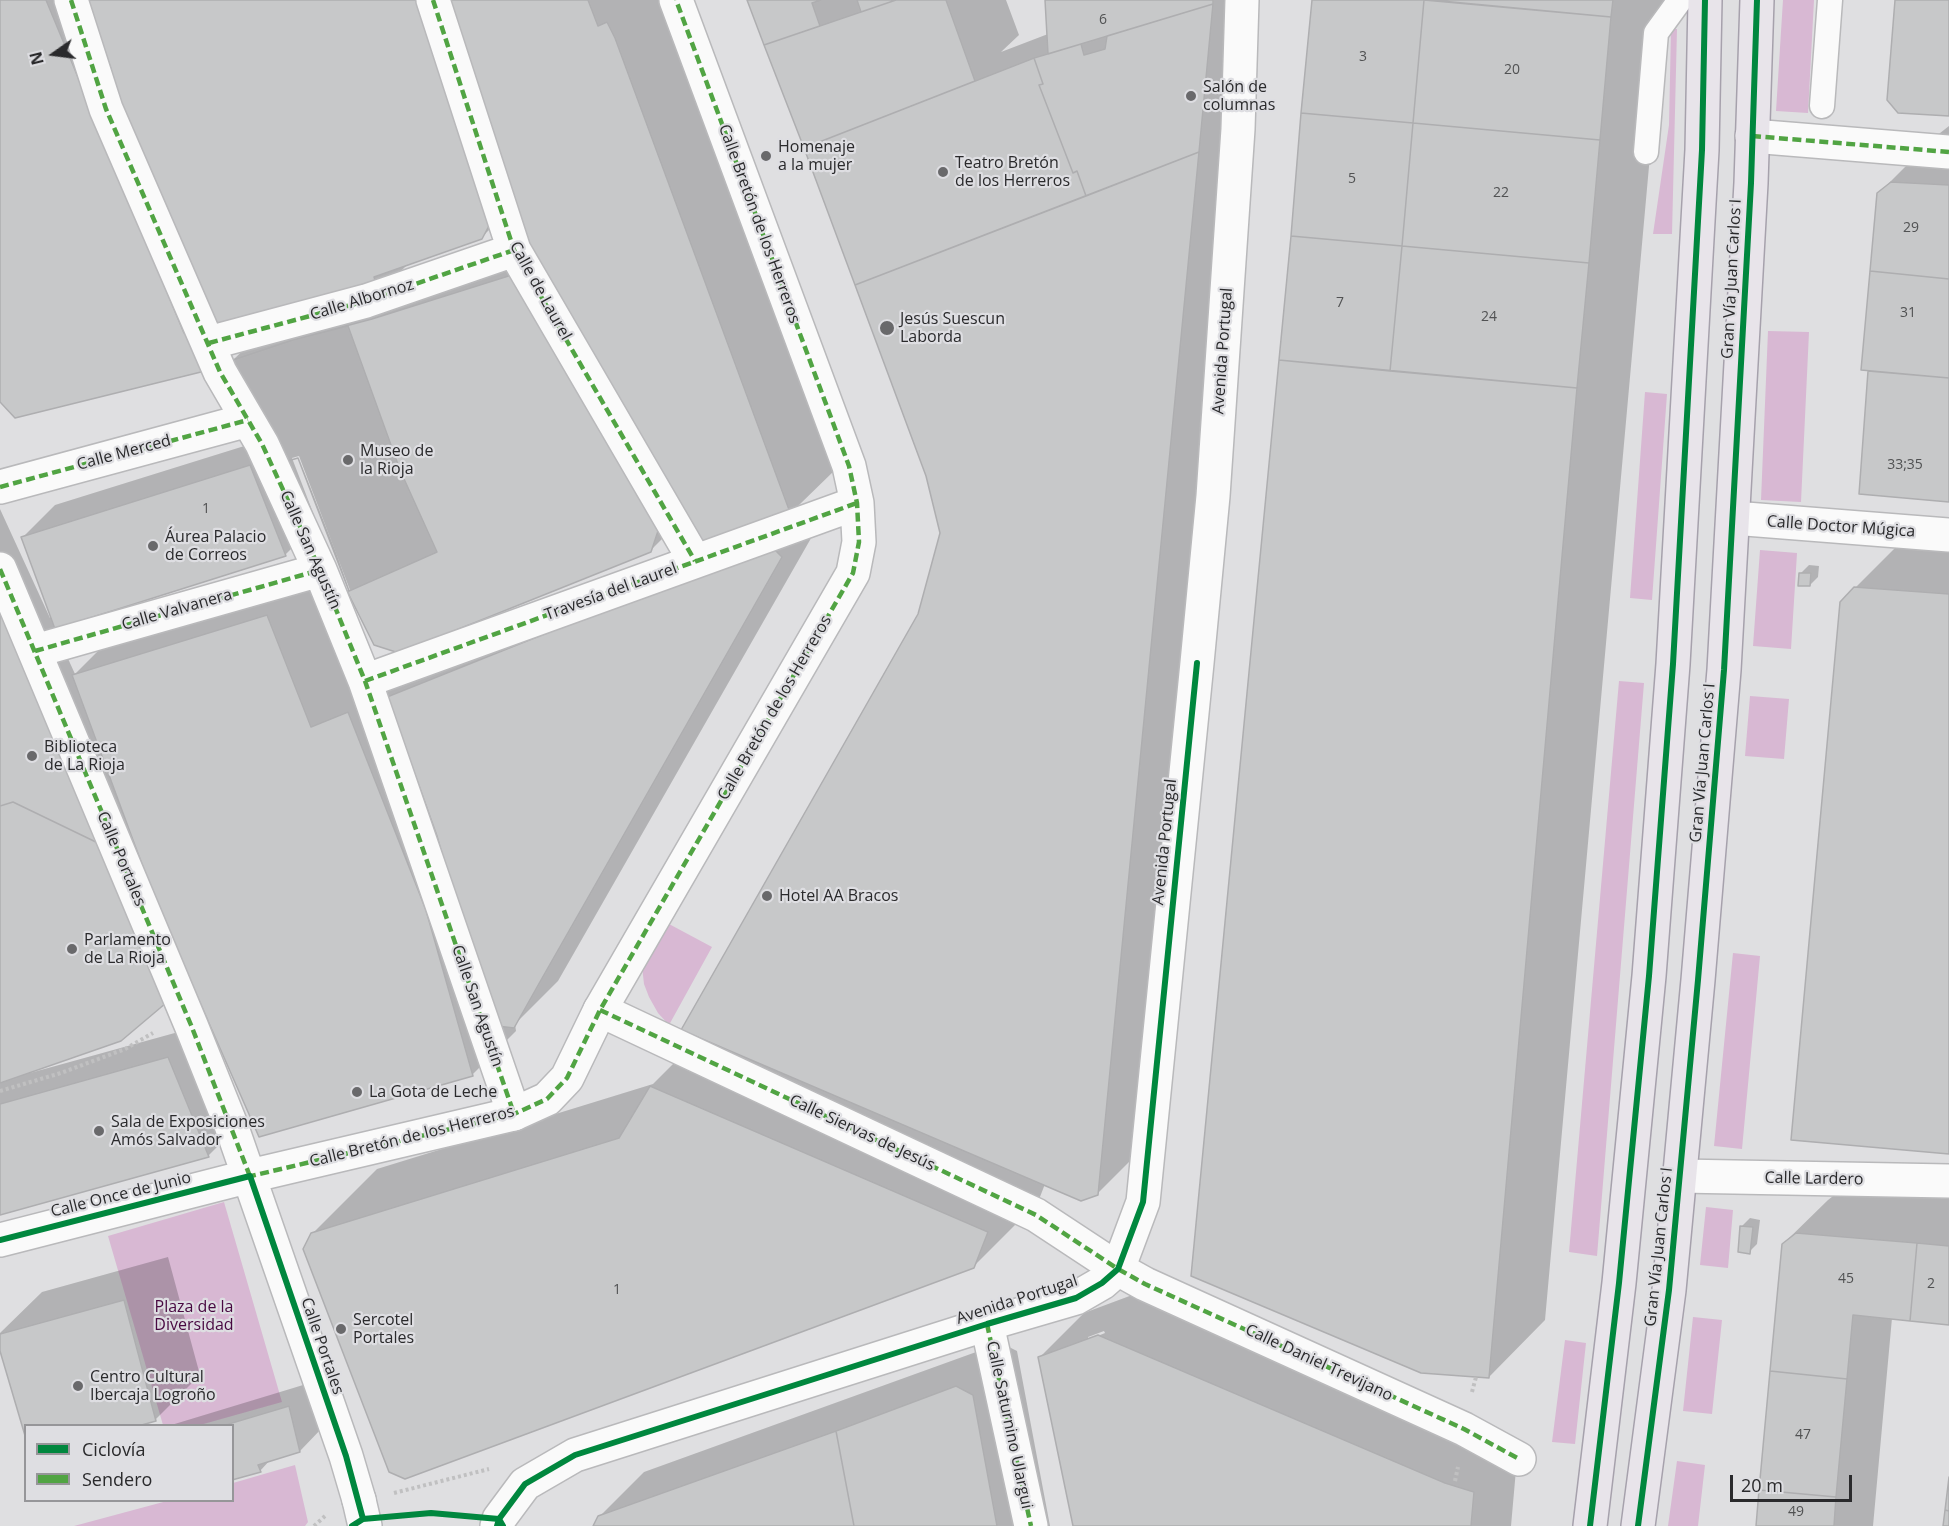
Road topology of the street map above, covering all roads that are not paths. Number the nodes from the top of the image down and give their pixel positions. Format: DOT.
graph roads {
  1 [pos="71,0"];
  2 [pos="433,0"];
  3 [pos="676,0"];
  4 [pos="1242,0"];
  5 [pos="1680,0"];
  6 [pos="1705,0"];
  7 [pos="1757,0"];
  8 [pos="1830,0"];
  9 [pos="1822,106"];
  10 [pos="1752,136"];
  11 [pos="1646,152"];
  12 [pos="1949,152"];
  13 [pos="514,250"];
  14 [pos="209,343"];
  15 [pos="248,420"];
  16 [pos="0,487"];
  17 [pos="857,503"];
  18 [pos="1733,518"];
  19 [pos="1949,535"];
  20 [pos="695,561"];
  21 [pos="0,569"];
  22 [pos="320,570"];
  23 [pos="35,651"];
  24 [pos="365,681"];
  25 [pos="600,1010"];
  26 [pos="514,1114"];
  27 [pos="250,1176"];
  28 [pos="1680,1176"];
  29 [pos="1949,1181"];
  30 [pos="0,1240"];
  31 [pos="1118,1269"];
  32 [pos="987,1324"];
  33 [pos="1519,1459"];
  34 [pos="362,1513"];
  35 [pos="497,1526"];
  36 [pos="1030,1526"];
  37 [pos="1590,1526"];
  38 [pos="1638,1526"];
  1 -- 14 [label="street, Calle San Agustín"];
  2 -- 13 [label="street, Calle de Laurel"];
  3 -- 17 [label="street, Calle Bretón de los Herreros"];
  4 -- 31 [label="street, Avenida Portugal"];
  5 -- 11 [label="lane"];
  6 -- 37 [label="main road"];
  7 -- 10 [label="main road, Gran Vía Juan Carlos I"];
  8 -- 9 [label="lane"];
  10 -- 12 [label="street"];
  10 -- 18 [label="main road, Gran Vía Juan Carlos I"];
  13 -- 14 [label="street, Calle Albornoz"];
  13 -- 20 [label="street, Calle de Laurel"];
  14 -- 15 [label="street, Calle San Agustín"];
  15 -- 16 [label="street, Calle Merced"];
  15 -- 22 [label="street, Calle San Agustín"];
  17 -- 20 [label="street, Travesía del Laurel"];
  17 -- 25 [label="street, Calle Bretón de los Herreros"];
  18 -- 19 [label="street, Calle Doctor Múgica"];
  18 -- 28 [label="main road, Gran Vía Juan Carlos I"];
  20 -- 24 [label="street, Travesía del Laurel"];
  21 -- 23 [label="street, Calle Portales"];
  22 -- 23 [label="street, Calle Valvanera"];
  22 -- 24 [label="street, Calle San Agustín"];
  23 -- 27 [label="street, Calle Portales"];
  24 -- 26 [label="street, Calle San Agustín"];
  25 -- 26 [label="street, Calle Bretón de los Herreros"];
  25 -- 31 [label="street, Calle Siervas de Jesús"];
  26 -- 27 [label="street, Calle Bretón de los Herreros"];
  27 -- 30 [label="street, Calle Once de Junio"];
  27 -- 34 [label="street, Calle Portales"];
  28 -- 29 [label="street, Calle Lardero"];
  28 -- 38 [label="main road, Gran Vía Juan Carlos I"];
  31 -- 32 [label="street, Avenida Portugal"];
  31 -- 33 [label="street, Calle Daniel Trevijano"];
  32 -- 35 [label="street, Avenida Portugal"];
  32 -- 36 [label="street, Calle Saturnino Ulargui"];
}
